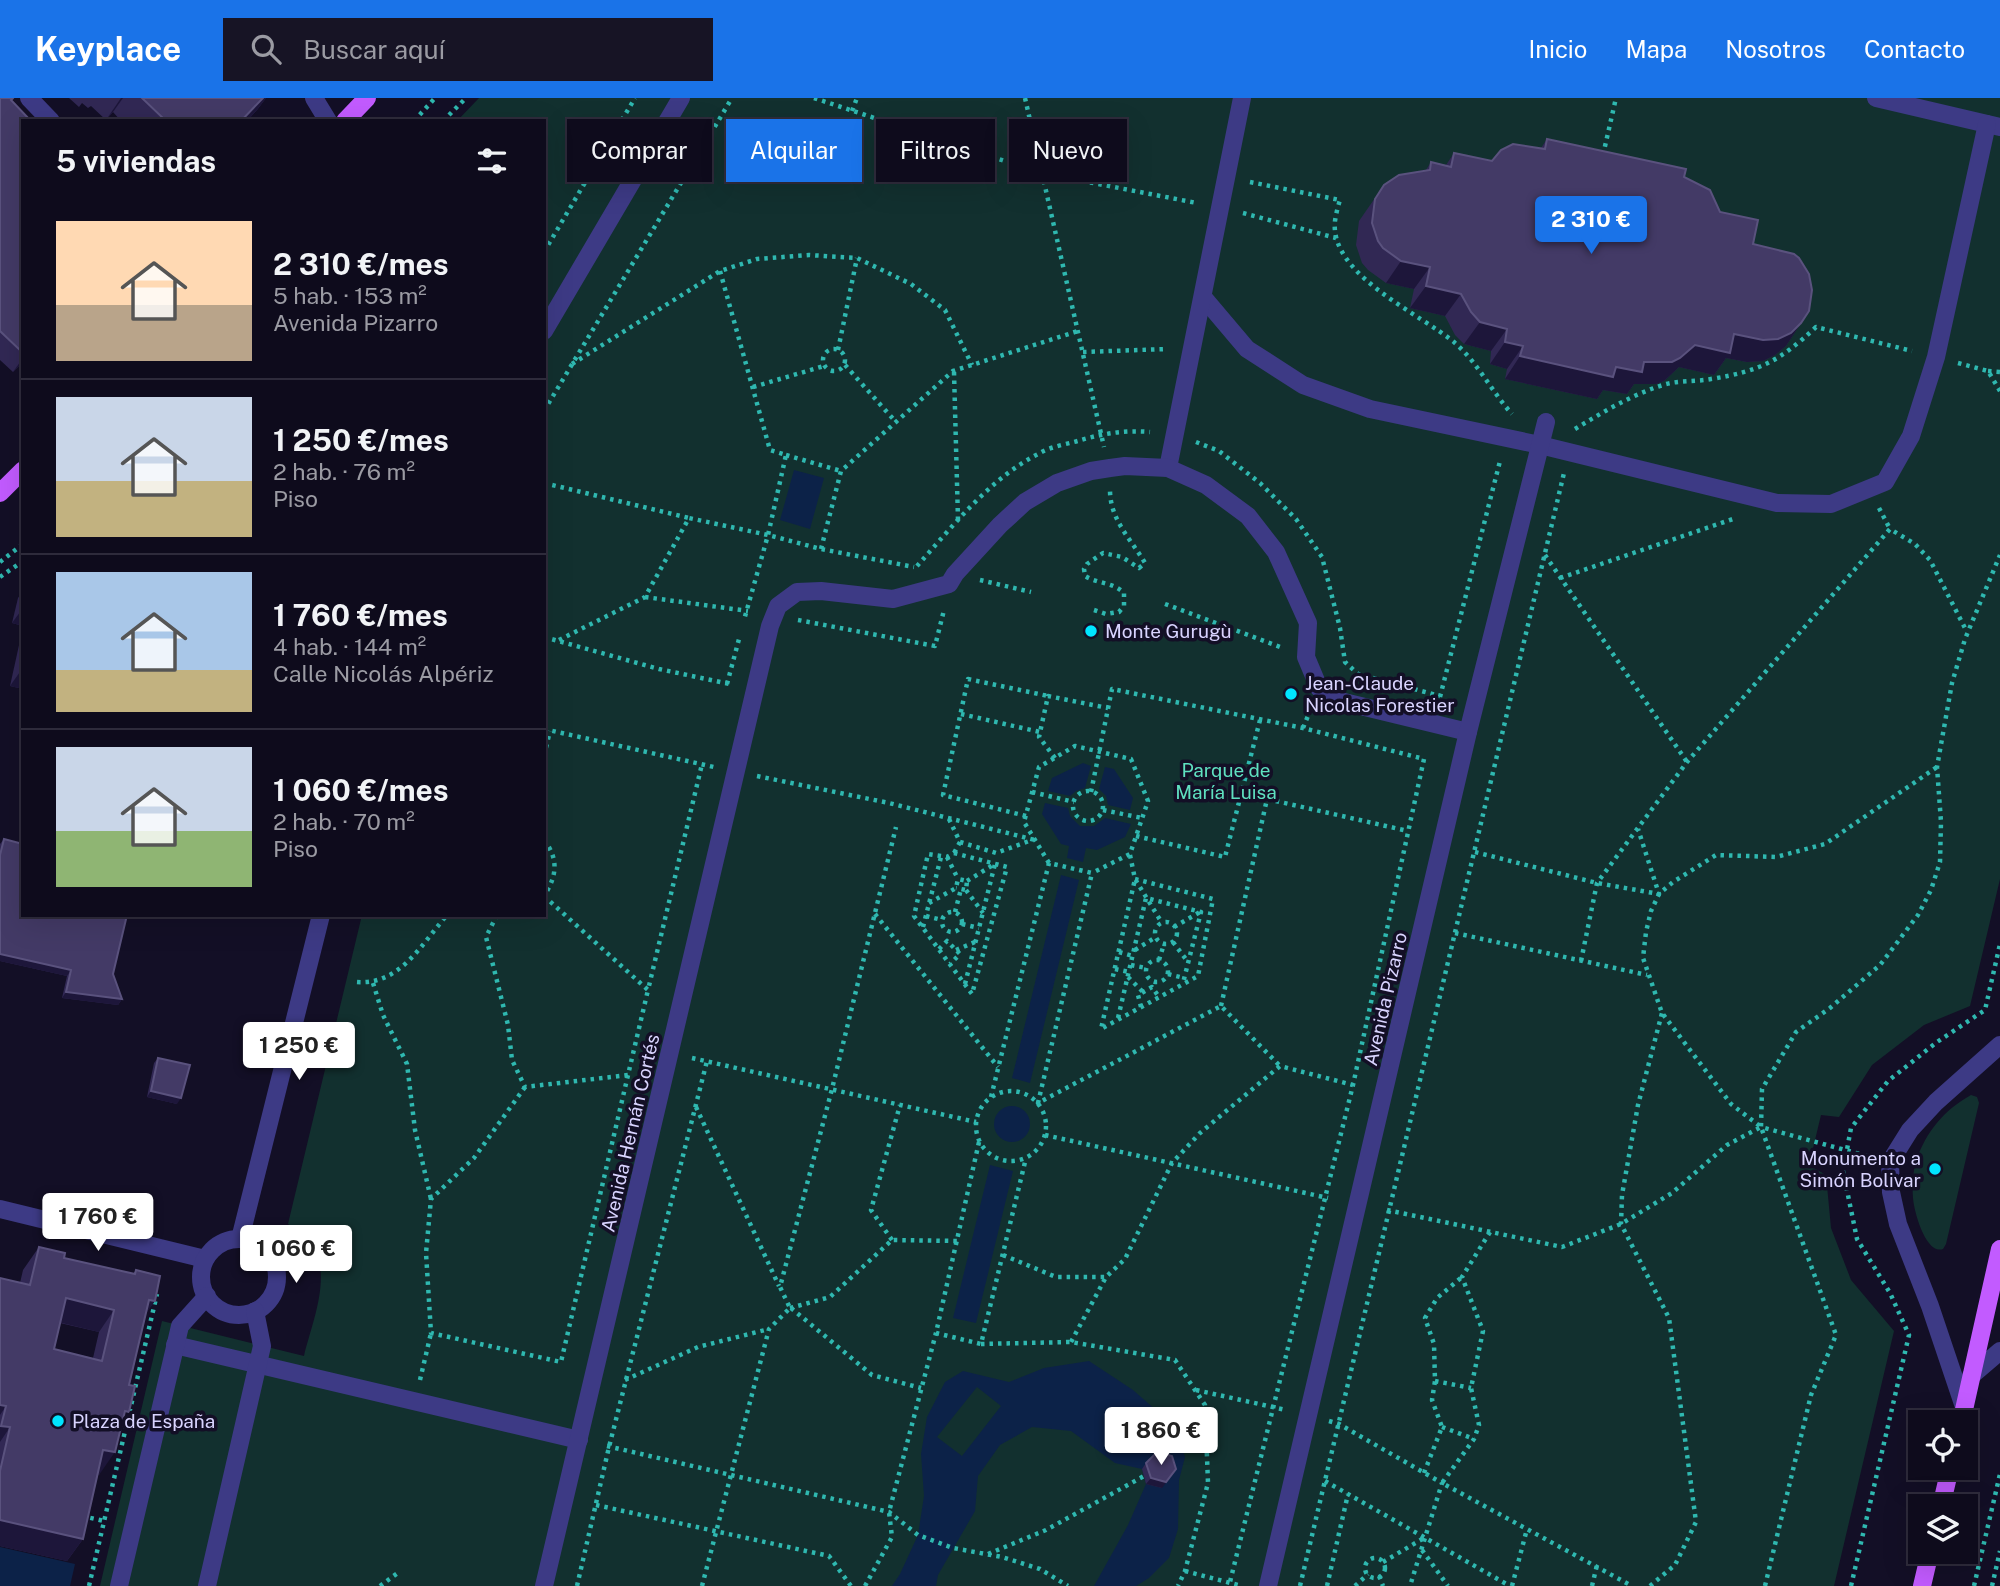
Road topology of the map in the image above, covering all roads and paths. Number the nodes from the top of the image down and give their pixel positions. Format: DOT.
graph roads {
  1 [pos="29,98"];
  2 [pos="314,98"];
  3 [pos="367,98"];
  4 [pos="435,98"];
  5 [pos="466,98"];
  6 [pos="635,98"];
  7 [pos="681,98"];
  8 [pos="732,98"];
  9 [pos="814,98"];
  10 [pos="857,98"];
  11 [pos="1024,98"];
  12 [pos="1242,98"];
  13 [pos="1616,98"];
  14 [pos="1875,98"];
  15 [pos="852,111"];
  16 [pos="49,119"];
  17 [pos="327,119"];
  18 [pos="347,119"];
  19 [pos="416,119"];
  20 [pos="445,119"];
  21 [pos="1029,119"];
  22 [pos="1994,126"];
  23 [pos="1009,163"];
  24 [pos="1601,165"];
  25 [pos="1226,177"];
  26 [pos="1043,182"];
  27 [pos="1088,182"];
  28 [pos="1220,207"];
  29 [pos="1337,238"];
  30 [pos="546,249"];
  31 [pos="857,258"];
  32 [pos="720,271"];
  33 [pos="1203,297"];
  34 [pos="546,328"];
  35 [pos="1078,331"];
  36 [pos="1192,347"];
  37 [pos="838,350"];
  38 [pos="1083,352"];
  39 [pos="1936,357"];
  40 [pos="572,364"];
  41 [pos="845,365"];
  42 [pos="972,365"];
  43 [pos="824,366"];
  44 [pos="954,371"];
  45 [pos="1989,371"];
  46 [pos="2000,372"];
  47 [pos="753,387"];
  48 [pos="2000,391"];
  49 [pos="546,408"];
  50 [pos="1511,414"];
  51 [pos="895,421"];
  52 [pos="1546,422"];
  53 [pos="1574,429"];
  54 [pos="1101,434"];
  55 [pos="1175,434"];
  56 [pos="1506,438"];
  57 [pos="1540,445"];
  58 [pos="1569,452"];
  59 [pos="786,455"];
  60 [pos="1110,468"];
  61 [pos="1168,468"];
  62 [pos="841,471"];
  63 [pos="21,472"];
  64 [pos="546,483"];
  65 [pos="0,493"];
  66 [pos="1110,499"];
  67 [pos="1777,503"];
  68 [pos="689,517"];
  69 [pos="958,520"];
  70 [pos="768,535"];
  71 [pos="21,546"];
  72 [pos="821,549"];
  73 [pos="1545,555"];
  74 [pos="2000,555"];
  75 [pos="0,562"];
  76 [pos="21,562"];
  77 [pos="915,568"];
  78 [pos="0,577"];
  79 [pos="1560,578"];
  80 [pos="952,579"];
  81 [pos="1031,592"];
  82 [pos="645,597"];
  83 [pos="1165,604"];
  84 [pos="746,610"];
  85 [pos="1094,610"];
  86 [pos="775,615"];
  87 [pos="743,623"];
  88 [pos="1968,632"];
  89 [pos="740,635"];
  90 [pos="546,637"];
  91 [pos="559,640"];
  92 [pos="1306,657"];
  93 [pos="727,684"];
  94 [pos="757,690"];
  95 [pos="1048,696"];
  96 [pos="1440,696"];
  97 [pos="1108,708"];
  98 [pos="961,714"];
  99 [pos="1260,719"];
  100 [pos="1433,724"];
  101 [pos="547,730"];
  102 [pos="1040,732"];
  103 [pos="1468,732"];
  104 [pos="1101,752"];
  105 [pos="1055,758"];
  106 [pos="1424,759"];
  107 [pos="1687,762"];
  108 [pos="702,764"];
  109 [pos="1937,767"];
  110 [pos="737,772"];
  111 [pos="1032,792"];
  112 [pos="1091,792"];
  113 [pos="1074,802"];
  114 [pos="1103,810"];
  115 [pos="1026,816"];
  116 [pos="949,818"];
  117 [pos="1142,818"];
  118 [pos="896,827"];
  119 [pos="1637,828"];
  120 [pos="1408,831"];
  121 [pos="1136,836"];
  122 [pos="1035,839"];
  123 [pos="546,842"];
  124 [pos="960,842"];
  125 [pos="1474,852"];
  126 [pos="954,853"];
  127 [pos="996,853"];
  128 [pos="1130,854"];
  129 [pos="944,857"];
  130 [pos="1049,863"];
  131 [pos="994,864"];
  132 [pos="1092,873"];
  133 [pos="958,879"];
  134 [pos="1135,879"];
  135 [pos="967,881"];
  136 [pos="1597,883"];
  137 [pos="961,889"];
  138 [pos="546,893"];
  139 [pos="1659,894"];
  140 [pos="546,898"];
  141 [pos="1146,898"];
  142 [pos="929,903"];
  143 [pos="955,912"];
  144 [pos="1201,912"];
  145 [pos="983,913"];
  146 [pos="875,914"];
  147 [pos="926,916"];
  148 [pos="320,917"];
  149 [pos="445,917"];
  150 [pos="496,917"];
  151 [pos="942,920"];
  152 [pos="1162,923"];
  153 [pos="962,924"];
  154 [pos="923,927"];
  155 [pos="1174,927"];
  156 [pos="979,928"];
  157 [pos="951,932"];
  158 [pos="1455,933"];
  159 [pos="1156,937"];
  160 [pos="975,942"];
  161 [pos="1173,942"];
  162 [pos="949,943"];
  163 [pos="1164,944"];
  164 [pos="939,949"];
  165 [pos="956,950"];
  166 [pos="1119,952"];
  167 [pos="1134,953"];
  168 [pos="1159,960"];
  169 [pos="1581,961"];
  170 [pos="1188,962"];
  171 [pos="950,964"];
  172 [pos="1131,965"];
  173 [pos="1146,968"];
  174 [pos="1115,969"];
  175 [pos="1168,974"];
  176 [pos="1129,975"];
  177 [pos="1647,975"];
  178 [pos="1184,981"];
  179 [pos="357,982"];
  180 [pos="373,983"];
  181 [pos="965,984"];
  182 [pos="1153,984"];
  183 [pos="648,990"];
  184 [pos="1143,992"];
  185 [pos="1159,997"];
  186 [pos="1221,1006"];
  187 [pos="1141,1007"];
  188 [pos="1662,1013"];
  189 [pos="1118,1019"];
  190 [pos="2000,1045"];
  191 [pos="670,1053"];
  192 [pos="706,1061"];
  193 [pos="1280,1066"];
  194 [pos="999,1068"];
  195 [pos="628,1075"];
  196 [pos="1353,1085"];
  197 [pos="525,1087"];
  198 [pos="832,1089"];
  199 [pos="992,1097"];
  200 [pos="1038,1103"];
  201 [pos="900,1105"];
  202 [pos="695,1106"];
  203 [pos="976,1122"];
  204 [pos="1761,1126"];
  205 [pos="1045,1135"];
  206 [pos="979,1142"];
  207 [pos="1026,1158"];
  208 [pos="1890,1162"];
  209 [pos="1172,1163"];
  210 [pos="1326,1197"];
  211 [pos="431,1199"];
  212 [pos="1359,1205"];
  213 [pos="0,1209"];
  214 [pos="1389,1211"];
  215 [pos="1621,1224"];
  216 [pos="1490,1232"];
  217 [pos="240,1239"];
  218 [pos="892,1240"];
  219 [pos="957,1241"];
  220 [pos="2000,1249"];
  221 [pos="1003,1255"];
  222 [pos="205,1259"];
  223 [pos="1106,1277"];
  224 [pos="1462,1277"];
  225 [pos="780,1287"];
  226 [pos="157,1294"];
  227 [pos="206,1296"];
  228 [pos="790,1308"];
  229 [pos="255,1311"];
  230 [pos="769,1329"];
  231 [pos="431,1333"];
  232 [pos="936,1333"];
  233 [pos="1072,1342"];
  234 [pos="981,1344"];
  235 [pos="175,1345"];
  236 [pos="2000,1351"];
  237 [pos="258,1365"];
  238 [pos="1971,1376"];
  239 [pos="625,1380"];
  240 [pos="1435,1381"];
  241 [pos="921,1388"];
  242 [pos="1471,1388"];
  243 [pos="1195,1390"];
  244 [pos="414,1401"];
  245 [pos="1275,1407"];
  246 [pos="1961,1410"];
  247 [pos="1963,1410"];
  248 [pos="1308,1415"];
  249 [pos="1339,1424"];
  250 [pos="1442,1427"];
  251 [pos="1474,1439"];
  252 [pos="579,1440"];
  253 [pos="609,1447"];
  254 [pos="106,1453"];
  255 [pos="119,1456"];
  256 [pos="1424,1473"];
  257 [pos="2000,1474"];
  258 [pos="731,1475"];
  259 [pos="1144,1476"];
  260 [pos="1325,1481"];
  261 [pos="1442,1483"];
  262 [pos="1348,1494"];
  263 [pos="596,1505"];
  264 [pos="889,1512"];
  265 [pos="78,1516"];
  266 [pos="104,1521"];
  267 [pos="133,1528"];
  268 [pos="1527,1528"];
  269 [pos="716,1531"];
  270 [pos="1425,1538"];
  271 [pos="1422,1549"];
  272 [pos="2000,1552"];
  273 [pos="988,1554"];
  274 [pos="1383,1562"];
  275 [pos="1927,1564"];
  276 [pos="1597,1566"];
  277 [pos="1185,1571"];
  278 [pos="399,1572"];
  279 [pos="1368,1574"];
  280 [pos="1379,1576"];
  281 [pos="1065,1584"];
  282 [pos="1230,1585"];
  283 [pos="89,1586"];
  284 [pos="119,1586"];
  285 [pos="207,1586"];
  286 [pos="380,1586"];
  287 [pos="544,1586"];
  288 [pos="578,1586"];
  289 [pos="702,1586"];
  290 [pos="851,1586"];
  291 [pos="865,1586"];
  292 [pos="1178,1586"];
  293 [pos="1242,1586"];
  294 [pos="1268,1586"];
  295 [pos="1300,1586"];
  296 [pos="1327,1586"];
  297 [pos="1355,1586"];
  298 [pos="1383,1586"];
  299 [pos="1410,1586"];
  300 [pos="1448,1586"];
  301 [pos="1511,1586"];
  302 [pos="1592,1586"];
  303 [pos="1632,1586"];
  304 [pos="1650,1586"];
  305 [pos="1765,1586"];
  306 [pos="1922,1586"];
  307 [pos="1974,1586"];
  308 [pos="1992,1586"];
  1 -- 16 [label="street"];
  2 -- 17 [label="street"];
  3 -- 18 [label="main road"];
  4 -- 19 [label="path"];
  5 -- 20 [label="path"];
  6 -- 30 [label="path"];
  7 -- 34 [label="street"];
  8 -- 40 [label="path"];
  9 -- 15 [label="path"];
  10 -- 15 [label="path"];
  11 -- 21 [label="path"];
  12 -- 25 [label="street"];
  13 -- 24 [label="path"];
  14 -- 22 [label="street"];
  15 -- 23 [label="path"];
  22 -- 39 [label="street"];
  25 -- 28 [label="street"];
  25 -- 29 [label="path"];
  26 -- 35 [label="path"];
  27 -- 28 [label="path"];
  28 -- 29 [label="path"];
  28 -- 33 [label="street"];
  29 -- 50 [label="path"];
  31 -- 32 [label="path"];
  31 -- 37 [label="path"];
  31 -- 42 [label="path"];
  32 -- 40 [label="path"];
  32 -- 47 [label="path"];
  33 -- 36 [label="street"];
  33 -- 56 [label="street"];
  35 -- 38 [label="path"];
  35 -- 42 [label="path"];
  36 -- 38 [label="path"];
  36 -- 55 [label="street"];
  37 -- 41 [label="path"];
  37 -- 43 [label="path"];
  38 -- 54 [label="path"];
  39 -- 45 [label="path"];
  39 -- 53 [label="path"];
  39 -- 67 [label="street"];
  40 -- 49 [label="path"];
  41 -- 43 [label="path"];
  41 -- 51 [label="path"];
  42 -- 44 [label="path"];
  43 -- 47 [label="path"];
  44 -- 51 [label="path"];
  44 -- 69 [label="path"];
  45 -- 46 [label="path"];
  45 -- 48 [label="path"];
  47 -- 59 [label="path"];
  50 -- 52 [label="path"];
  50 -- 56 [label="path"];
  51 -- 62 [label="path"];
  52 -- 53 [label="path"];
  52 -- 57 [label="street, Avenida Pizarro"];
  53 -- 58 [label="path"];
  54 -- 55 [label="path"];
  54 -- 60 [label="path"];
  54 -- 69 [label="path"];
  55 -- 61 [label="street"];
  55 -- 96 [label="path"];
  56 -- 57 [label="street"];
  56 -- 96 [label="path"];
  57 -- 58 [label="street"];
  57 -- 103 [label="street, Avenida Pizarro"];
  58 -- 67 [label="street"];
  58 -- 73 [label="path"];
  59 -- 62 [label="path"];
  59 -- 70 [label="path"];
  60 -- 61 [label="street"];
  60 -- 80 [label="street"];
  61 -- 92 [label="street"];
  62 -- 72 [label="path"];
  63 -- 65 [label="main road"];
  64 -- 68 [label="path"];
  66 -- 85 [label="path"];
  67 -- 79 [label="path"];
  68 -- 70 [label="path"];
  68 -- 82 [label="path"];
  69 -- 77 [label="path"];
  70 -- 72 [label="path"];
  70 -- 84 [label="path"];
  71 -- 75 [label="path"];
  72 -- 77 [label="path"];
  73 -- 79 [label="path"];
  73 -- 125 [label="path"];
  74 -- 88 [label="path"];
  76 -- 78 [label="path"];
  77 -- 80 [label="path"];
  79 -- 107 [label="path"];
  80 -- 81 [label="path"];
  80 -- 86 [label="street"];
  80 -- 86 [label="path"];
  82 -- 84 [label="path"];
  82 -- 91 [label="path"];
  83 -- 92 [label="path"];
  84 -- 86 [label="path"];
  84 -- 87 [label="path"];
  86 -- 94 [label="street, Avenida Hernán Cortés"];
  88 -- 107 [label="path"];
  88 -- 109 [label="path"];
  89 -- 93 [label="path"];
  90 -- 91 [label="path"];
  91 -- 93 [label="path"];
  92 -- 100 [label="street"];
  93 -- 94 [label="path"];
  94 -- 110 [label="street, Avenida Hernán Cortés"];
  95 -- 97 [label="path"];
  95 -- 98 [label="path"];
  95 -- 102 [label="path"];
  96 -- 100 [label="path"];
  97 -- 99 [label="path"];
  97 -- 104 [label="path"];
  98 -- 102 [label="path"];
  98 -- 115 [label="path"];
  99 -- 106 [label="path"];
  99 -- 121 [label="path"];
  100 -- 103 [label="street"];
  100 -- 106 [label="path"];
  101 -- 108 [label="path"];
  102 -- 105 [label="path"];
  103 -- 212 [label="street, Avenida Pizarro"];
  104 -- 105 [label="path"];
  104 -- 112 [label="path"];
  104 -- 117 [label="path"];
  105 -- 111 [label="path"];
  106 -- 120 [label="path"];
  107 -- 119 [label="path"];
  108 -- 110 [label="path"];
  108 -- 183 [label="path"];
  109 -- 139 [label="path"];
  109 -- 204 [label="path"];
  110 -- 116 [label="path"];
  110 -- 191 [label="street, Avenida Hernán Cortés"];
  111 -- 113 [label="path"];
  111 -- 115 [label="path"];
  112 -- 113 [label="path"];
  112 -- 114 [label="path"];
  113 -- 114 [label="path"];
  114 -- 117 [label="path"];
  115 -- 122 [label="path"];
  116 -- 122 [label="path"];
  116 -- 124 [label="path"];
  117 -- 121 [label="path"];
  118 -- 146 [label="path"];
  119 -- 136 [label="path"];
  119 -- 139 [label="path"];
  120 -- 186 [label="path"];
  120 -- 196 [label="path"];
  121 -- 128 [label="path"];
  122 -- 127 [label="path"];
  122 -- 130 [label="path"];
  123 -- 138 [label="path"];
  124 -- 126 [label="path"];
  124 -- 127 [label="path"];
  125 -- 136 [label="path"];
  125 -- 158 [label="path"];
  126 -- 129 [label="path"];
  126 -- 131 [label="path"];
  127 -- 131 [label="path"];
  128 -- 132 [label="path"];
  128 -- 134 [label="path"];
  129 -- 133 [label="path"];
  129 -- 142 [label="path"];
  129 -- 154 [label="path"];
  130 -- 132 [label="path"];
  130 -- 194 [label="path"];
  131 -- 135 [label="path"];
  131 -- 145 [label="path"];
  131 -- 181 [label="path"];
  132 -- 200 [label="path"];
  133 -- 135 [label="path"];
  133 -- 137 [label="path"];
  134 -- 141 [label="path"];
  134 -- 166 [label="path"];
  134 -- 178 [label="path"];
  135 -- 137 [label="path"];
  136 -- 139 [label="path"];
  136 -- 169 [label="path"];
  137 -- 142 [label="path"];
  137 -- 143 [label="path"];
  137 -- 145 [label="path"];
  139 -- 177 [label="path"];
  140 -- 183 [label="path"];
  141 -- 144 [label="path"];
  141 -- 152 [label="path"];
  141 -- 167 [label="path"];
  142 -- 147 [label="path"];
  143 -- 151 [label="path"];
  143 -- 153 [label="path"];
  144 -- 155 [label="path"];
  144 -- 170 [label="path"];
  145 -- 156 [label="path"];
  146 -- 194 [label="path"];
  146 -- 198 [label="path"];
  147 -- 151 [label="path"];
  147 -- 154 [label="path"];
  148 -- 217 [label="street"];
  149 -- 180 [label="path"];
  150 -- 197 [label="path"];
  151 -- 157 [label="path"];
  152 -- 155 [label="path"];
  152 -- 159 [label="path"];
  153 -- 156 [label="path"];
  153 -- 157 [label="path"];
  154 -- 164 [label="path"];
  155 -- 161 [label="path"];
  156 -- 160 [label="path"];
  157 -- 162 [label="path"];
  158 -- 169 [label="path"];
  158 -- 214 [label="path"];
  159 -- 163 [label="path"];
  159 -- 167 [label="path"];
  160 -- 165 [label="path"];
  160 -- 181 [label="path"];
  161 -- 163 [label="path"];
  161 -- 170 [label="path"];
  162 -- 164 [label="path"];
  162 -- 165 [label="path"];
  163 -- 168 [label="path"];
  164 -- 171 [label="path"];
  165 -- 171 [label="path"];
  166 -- 167 [label="path"];
  166 -- 174 [label="path"];
  167 -- 172 [label="path"];
  168 -- 173 [label="path"];
  168 -- 175 [label="path"];
  169 -- 177 [label="path"];
  170 -- 178 [label="path"];
  171 -- 181 [label="path"];
  172 -- 173 [label="path"];
  172 -- 176 [label="path"];
  173 -- 182 [label="path"];
  174 -- 176 [label="path"];
  174 -- 189 [label="path"];
  175 -- 178 [label="path"];
  175 -- 182 [label="path"];
  176 -- 184 [label="path"];
  176 -- 189 [label="path"];
  177 -- 188 [label="path"];
  178 -- 185 [label="path"];
  179 -- 180 [label="path"];
  180 -- 211 [label="path"];
  182 -- 184 [label="path"];
  182 -- 185 [label="path"];
  183 -- 195 [label="path"];
  184 -- 187 [label="path"];
  185 -- 187 [label="path"];
  186 -- 193 [label="path"];
  186 -- 200 [label="path"];
  187 -- 189 [label="path"];
  188 -- 204 [label="path"];
  188 -- 215 [label="path"];
  190 -- 208 [label="street"];
  191 -- 192 [label="path"];
  191 -- 252 [label="street, Avenida Hernán Cortés"];
  192 -- 198 [label="path"];
  192 -- 202 [label="path"];
  193 -- 196 [label="path"];
  193 -- 209 [label="path"];
  194 -- 199 [label="path"];
  195 -- 197 [label="path"];
  195 -- 231 [label="path"];
  196 -- 210 [label="path"];
  197 -- 211 [label="path"];
  198 -- 201 [label="path"];
  198 -- 225 [label="path"];
  199 -- 200 [label="path"];
  199 -- 203 [label="path"];
  200 -- 205 [label="path"];
  201 -- 203 [label="path"];
  201 -- 218 [label="path"];
  202 -- 225 [label="path"];
  202 -- 239 [label="path"];
  203 -- 206 [label="path"];
  204 -- 208 [label="path"];
  204 -- 215 [label="path"];
  204 -- 305 [label="path"];
  205 -- 207 [label="path"];
  205 -- 209 [label="path"];
  206 -- 207 [label="path"];
  206 -- 219 [label="path"];
  207 -- 221 [label="path"];
  208 -- 246 [label="street"];
  209 -- 210 [label="path"];
  209 -- 223 [label="path"];
  210 -- 212 [label="path"];
  210 -- 245 [label="path"];
  211 -- 231 [label="path"];
  212 -- 214 [label="path"];
  212 -- 248 [label="street, Avenida Pizarro"];
  213 -- 222 [label="street"];
  214 -- 216 [label="path"];
  214 -- 249 [label="path"];
  215 -- 216 [label="path"];
  215 -- 304 [label="path"];
  216 -- 224 [label="path"];
  217 -- 222 [label="street"];
  217 -- 229 [label="street"];
  218 -- 219 [label="path"];
  218 -- 228 [label="path"];
  219 -- 232 [label="path"];
  220 -- 238 [label="main road"];
  221 -- 223 [label="path"];
  221 -- 234 [label="path"];
  222 -- 227 [label="street"];
  223 -- 233 [label="path"];
  224 -- 240 [label="path"];
  224 -- 242 [label="path"];
  225 -- 228 [label="path"];
  226 -- 255 [label="path"];
  227 -- 229 [label="street"];
  227 -- 235 [label="street"];
  228 -- 230 [label="path"];
  228 -- 241 [label="path"];
  229 -- 237 [label="street"];
  230 -- 239 [label="path"];
  230 -- 258 [label="path"];
  231 -- 244 [label="path"];
  232 -- 234 [label="path"];
  232 -- 241 [label="path"];
  233 -- 234 [label="path"];
  233 -- 243 [label="path"];
  235 -- 237 [label="street"];
  235 -- 267 [label="street"];
  236 -- 238 [label="street"];
  237 -- 244 [label="street"];
  237 -- 285 [label="street"];
  238 -- 247 [label="main road"];
  239 -- 253 [label="path"];
  240 -- 242 [label="path"];
  240 -- 250 [label="path"];
  241 -- 264 [label="path"];
  242 -- 251 [label="path"];
  243 -- 245 [label="path"];
  243 -- 277 [label="path"];
  244 -- 252 [label="street"];
  245 -- 248 [label="path"];
  245 -- 282 [label="path"];
  248 -- 249 [label="path"];
  248 -- 294 [label="street, Avenida Pizarro"];
  249 -- 256 [label="path"];
  249 -- 260 [label="path"];
  250 -- 251 [label="path"];
  250 -- 256 [label="path"];
  251 -- 261 [label="path"];
  252 -- 253 [label="path"];
  252 -- 287 [label="street, Avenida Hernán Cortés"];
  253 -- 258 [label="path"];
  253 -- 263 [label="path"];
  254 -- 255 [label="path"];
  255 -- 266 [label="path"];
  256 -- 261 [label="path"];
  257 -- 307 [label="path"];
  258 -- 264 [label="path"];
  258 -- 269 [label="path"];
  259 -- 273 [label="path"];
  260 -- 262 [label="path"];
  260 -- 295 [label="path"];
  261 -- 268 [label="path"];
  261 -- 270 [label="path"];
  262 -- 270 [label="path"];
  262 -- 296 [label="path"];
  263 -- 269 [label="path"];
  263 -- 288 [label="path"];
  264 -- 273 [label="path"];
  264 -- 291 [label="path"];
  265 -- 266 [label="path"];
  266 -- 267 [label="path"];
  266 -- 283 [label="path"];
  267 -- 284 [label="street"];
  268 -- 276 [label="path"];
  268 -- 301 [label="path"];
  269 -- 289 [label="path"];
  269 -- 290 [label="path"];
  270 -- 271 [label="path"];
  270 -- 274 [label="path"];
  270 -- 301 [label="path"];
  271 -- 299 [label="path"];
  271 -- 300 [label="path"];
  272 -- 308 [label="path"];
  273 -- 281 [label="path"];
  274 -- 279 [label="path"];
  274 -- 280 [label="path"];
  275 -- 306 [label="main road"];
  276 -- 302 [label="path"];
  276 -- 303 [label="path"];
  277 -- 282 [label="path"];
  277 -- 292 [label="path"];
  278 -- 286 [label="path"];
  279 -- 280 [label="path"];
  279 -- 297 [label="path"];
  280 -- 298 [label="path"];
  282 -- 293 [label="path"];
}
